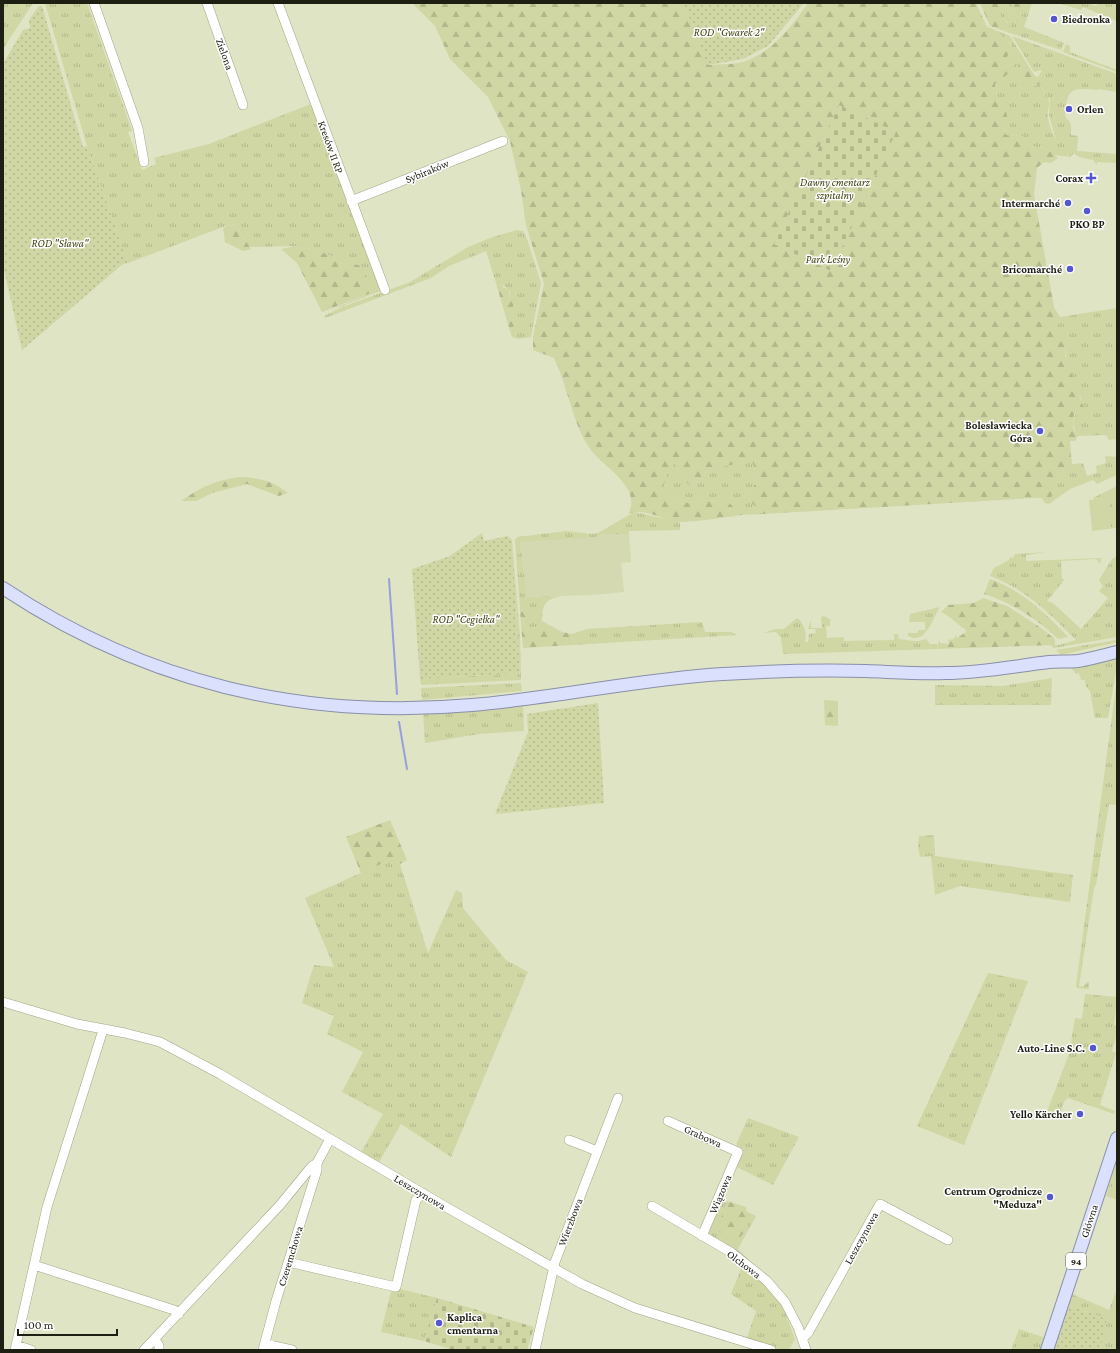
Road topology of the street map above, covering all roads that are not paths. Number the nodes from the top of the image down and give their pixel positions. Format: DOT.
graph roads {
  1 [pos="94,3"];
  2 [pos="207,3"];
  3 [pos="278,3"];
  4 [pos="243,105"];
  5 [pos="503,140"];
  6 [pos="144,162"];
  7 [pos="351,200"];
  8 [pos="385,290"];
  9 [pos="3,588"];
  10 [pos="1117,644"];
  11 [pos="1117,652"];
  12 [pos="1050,662"];
  13 [pos="3,1002"];
  14 [pos="103,1030"];
  15 [pos="618,1098"];
  16 [pos="668,1120"];
  17 [pos="1117,1138"];
  18 [pos="330,1139"];
  19 [pos="568,1140"];
  20 [pos="597,1151"];
  21 [pos="738,1152"];
  22 [pos="317,1163"];
  23 [pos="423,1193"];
  24 [pos="652,1206"];
  25 [pos="702,1236"];
  26 [pos="948,1240"];
  27 [pos="288,1262"];
  28 [pos="34,1265"];
  29 [pos="553,1269"];
  30 [pos="179,1314"];
  31 [pos="155,1339"];
  32 [pos="802,1339"];
  33 [pos="264,1347"];
  34 [pos="15,1348"];
  35 [pos="31,1350"];
  36 [pos="144,1350"];
  37 [pos="159,1350"];
  38 [pos="292,1350"];
  39 [pos="535,1350"];
  40 [pos="771,1350"];
  41 [pos="806,1350"];
  42 [pos="1047,1350"];
  1 -- 6 [label="street"];
  2 -- 4 [label="street, Zielona"];
  3 -- 7 [label="street, Kresów II RP"];
  5 -- 7 [label="street, Sybiraków"];
  7 -- 8 [label="street, Kresów II RP"];
  9 -- 12 [label="main road"];
  10 -- 12 [label="main road"];
  11 -- 12 [label="main road"];
  13 -- 14 [label="street, Leszczynowa"];
  14 -- 18 [label="street, Leszczynowa"];
  14 -- 28 [label="street"];
  15 -- 20 [label="street, Wierzbowa"];
  16 -- 21 [label="street, Grabowa"];
  17 -- 42 [label="main road, Główna / 94"];
  18 -- 22 [label="street"];
  18 -- 23 [label="street, Leszczynowa"];
  19 -- 20 [label="street"];
  20 -- 29 [label="street, Wierzbowa"];
  21 -- 25 [label="street, Wiązowa"];
  22 -- 27 [label="street, Czeremchowa"];
  22 -- 30 [label="street"];
  23 -- 27 [label="street"];
  23 -- 29 [label="street, Leszczynowa"];
  24 -- 25 [label="street, Olchowa"];
  25 -- 32 [label="street, Olchowa"];
  26 -- 32 [label="street, Leszczynowa"];
  27 -- 33 [label="street, Czeremchowa"];
  28 -- 30 [label="street"];
  28 -- 34 [label="street"];
  29 -- 39 [label="street, Wierzbowa"];
  29 -- 40 [label="street, Leszczynowa"];
  30 -- 31 [label="street"];
  31 -- 36 [label="street"];
  31 -- 37 [label="street"];
  32 -- 41 [label="street, Olchowa"];
  33 -- 38 [label="street"];
  34 -- 35 [label="street"];
}
